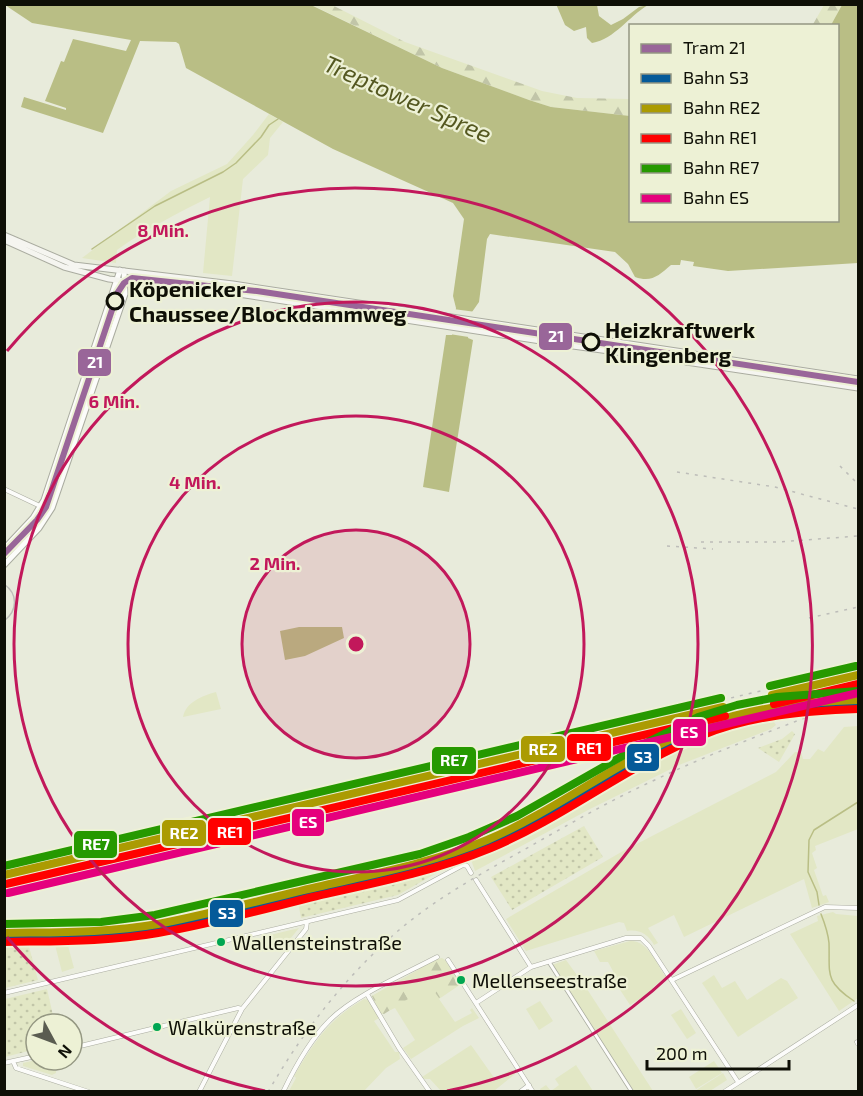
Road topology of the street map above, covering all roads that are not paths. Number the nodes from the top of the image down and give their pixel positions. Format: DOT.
graph roads {
  1 [pos="4,236"];
  2 [pos="4,240"];
  3 [pos="72,267"];
  4 [pos="122,271"];
  5 [pos="117,281"];
  6 [pos="126,282"];
  7 [pos="858,379"];
  8 [pos="858,388"];
  9 [pos="4,489"];
  10 [pos="41,506"];
  11 [pos="51,511"];
  12 [pos="4,549"];
  13 [pos="4,565"];
  14 [pos="471,873"];
  15 [pos="476,880"];
  16 [pos="858,908"];
  17 [pos="307,922"];
  18 [pos="437,957"];
  19 [pos="448,960"];
  20 [pos="548,961"];
  21 [pos="531,968"];
  22 [pos="672,980"];
  23 [pos="4,993"];
  24 [pos="367,994"];
  25 [pos="476,1003"];
  26 [pos="858,1005"];
  27 [pos="242,1009"];
  28 [pos="84,1045"];
  29 [pos="24,1059"];
  30 [pos="13,1061"];
  31 [pos="4,1063"];
  32 [pos="738,1082"];
  33 [pos="529,1085"];
  34 [pos="88,1092"];
  35 [pos="199,1092"];
  36 [pos="283,1092"];
  37 [pos="430,1092"];
  38 [pos="520,1092"];
  39 [pos="533,1092"];
  40 [pos="632,1092"];
  41 [pos="724,1092"];
  1 -- 3 [label="main road"];
  2 -- 3 [label="main road"];
  3 -- 4 [label="main road"];
  3 -- 5 [label="main road"];
  4 -- 5 [label="street"];
  4 -- 6 [label="street"];
  4 -- 7 [label="main road"];
  5 -- 6 [label="main road"];
  5 -- 10 [label="street"];
  6 -- 8 [label="main road"];
  6 -- 11 [label="street"];
  9 -- 10 [label="street"];
  10 -- 11 [label="street"];
  10 -- 12 [label="street"];
  11 -- 13 [label="street"];
  14 -- 17 [label="street"];
  15 -- 21 [label="street"];
  16 -- 22 [label="street"];
  17 -- 23 [label="street"];
  17 -- 27 [label="street"];
  18 -- 24 [label="street"];
  19 -- 25 [label="street"];
  20 -- 21 [label="street"];
  20 -- 22 [label="street"];
  20 -- 40 [label="street"];
  21 -- 25 [label="street"];
  22 -- 32 [label="street"];
  24 -- 36 [label="street"];
  24 -- 37 [label="street"];
  25 -- 33 [label="street"];
  26 -- 32 [label="street"];
  27 -- 28 [label="street"];
  27 -- 35 [label="street"];
  29 -- 30 [label="street"];
  30 -- 31 [label="street"];
  30 -- 34 [label="street"];
  32 -- 41 [label="street"];
  33 -- 38 [label="street"];
  33 -- 39 [label="street"];
}
